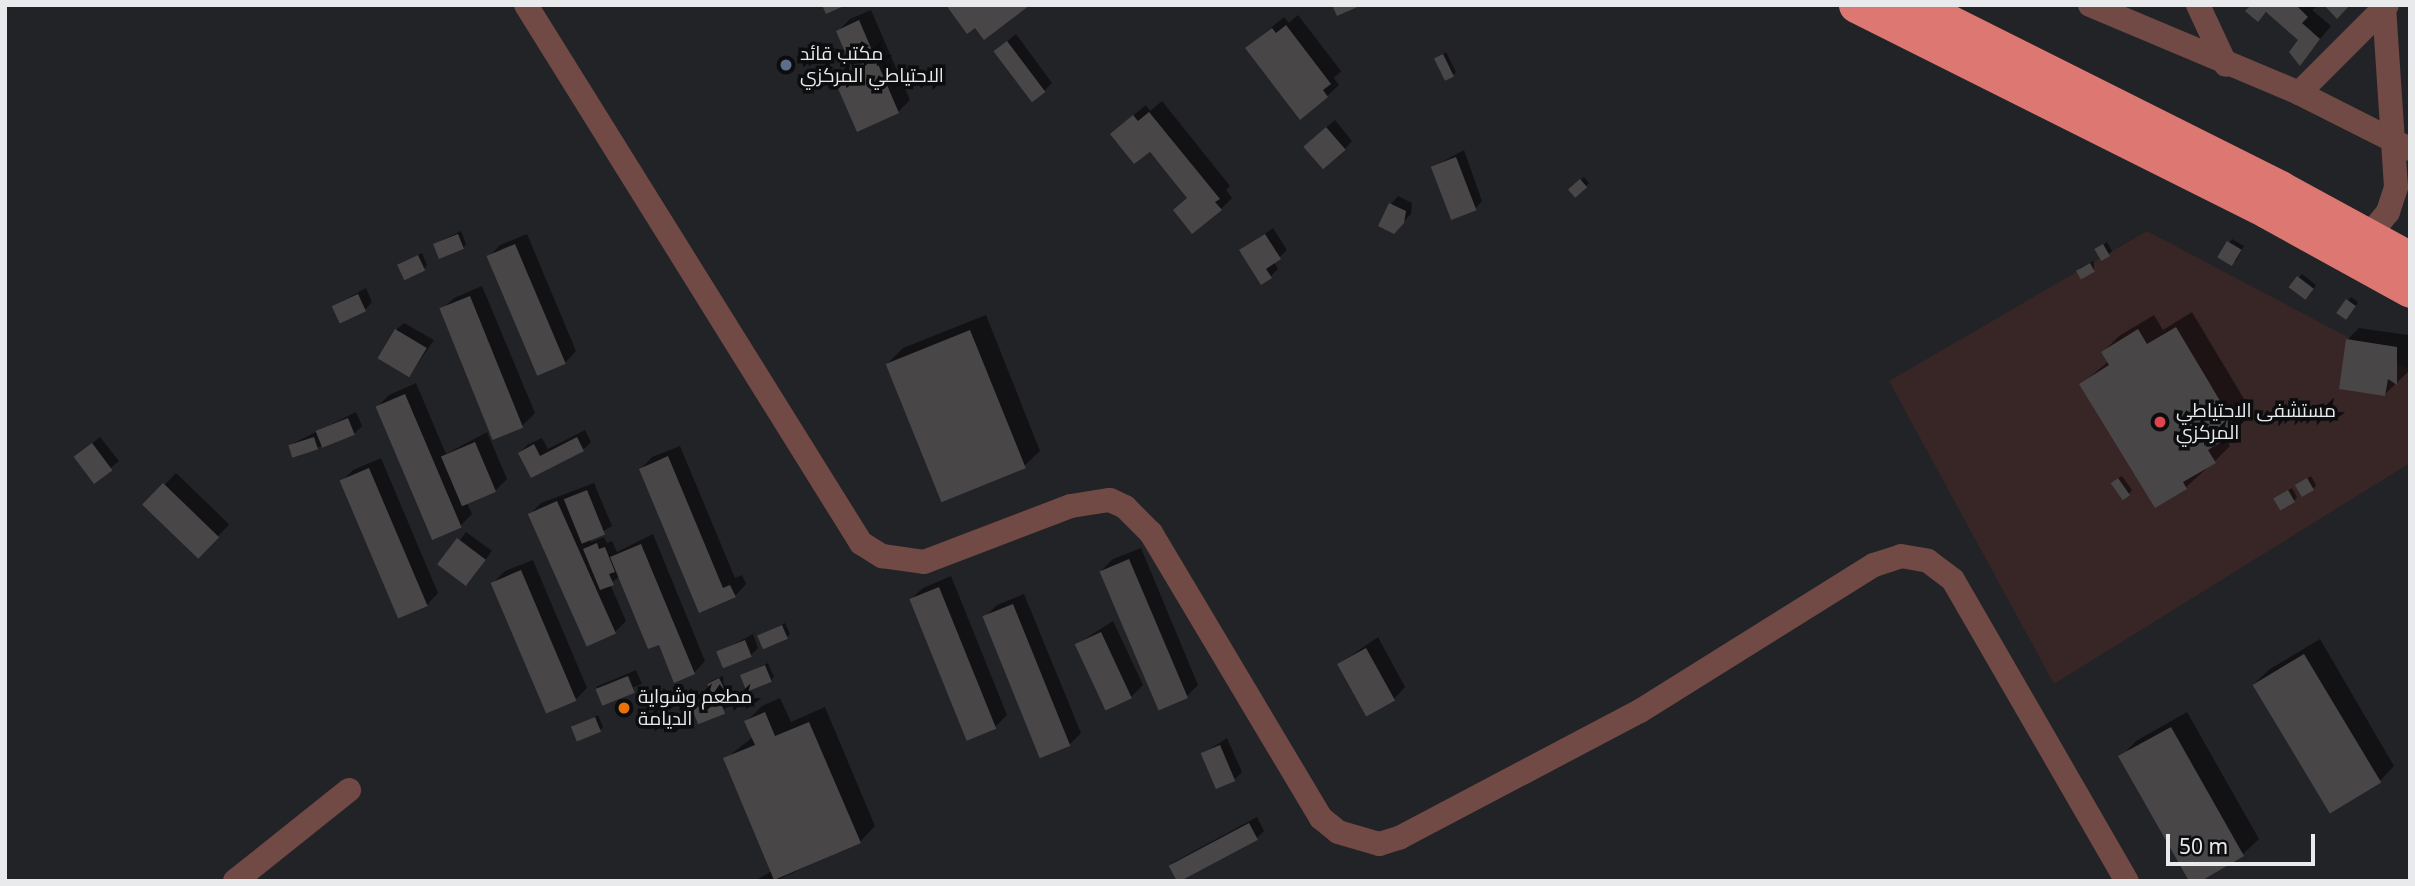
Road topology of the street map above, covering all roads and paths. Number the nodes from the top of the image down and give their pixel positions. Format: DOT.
graph roads {
  1 [pos="526,5"];
  2 [pos="1856,5"];
  3 [pos="1915,5"];
  4 [pos="2090,5"];
  5 [pos="2198,5"];
  6 [pos="2386,6"];
  7 [pos="2113,9"];
  8 [pos="2225,65"];
  9 [pos="2299,93"];
  10 [pos="2401,145"];
  11 [pos="2359,247"];
  12 [pos="2410,259"];
  13 [pos="2410,290"];
  14 [pos="349,790"];
  15 [pos="235,881"];
  16 [pos="2127,881"];
  1 -- 16 [label="street"];
  2 -- 11 [label="highway"];
  3 -- 11 [label="highway"];
  4 -- 7 [label="street"];
  5 -- 8 [label="street"];
  6 -- 9 [label="street"];
  6 -- 10 [label="street"];
  7 -- 8 [label="street"];
  8 -- 9 [label="street"];
  9 -- 10 [label="street"];
  10 -- 11 [label="street"];
  11 -- 12 [label="highway"];
  11 -- 13 [label="highway"];
  14 -- 15 [label="street"];
}
